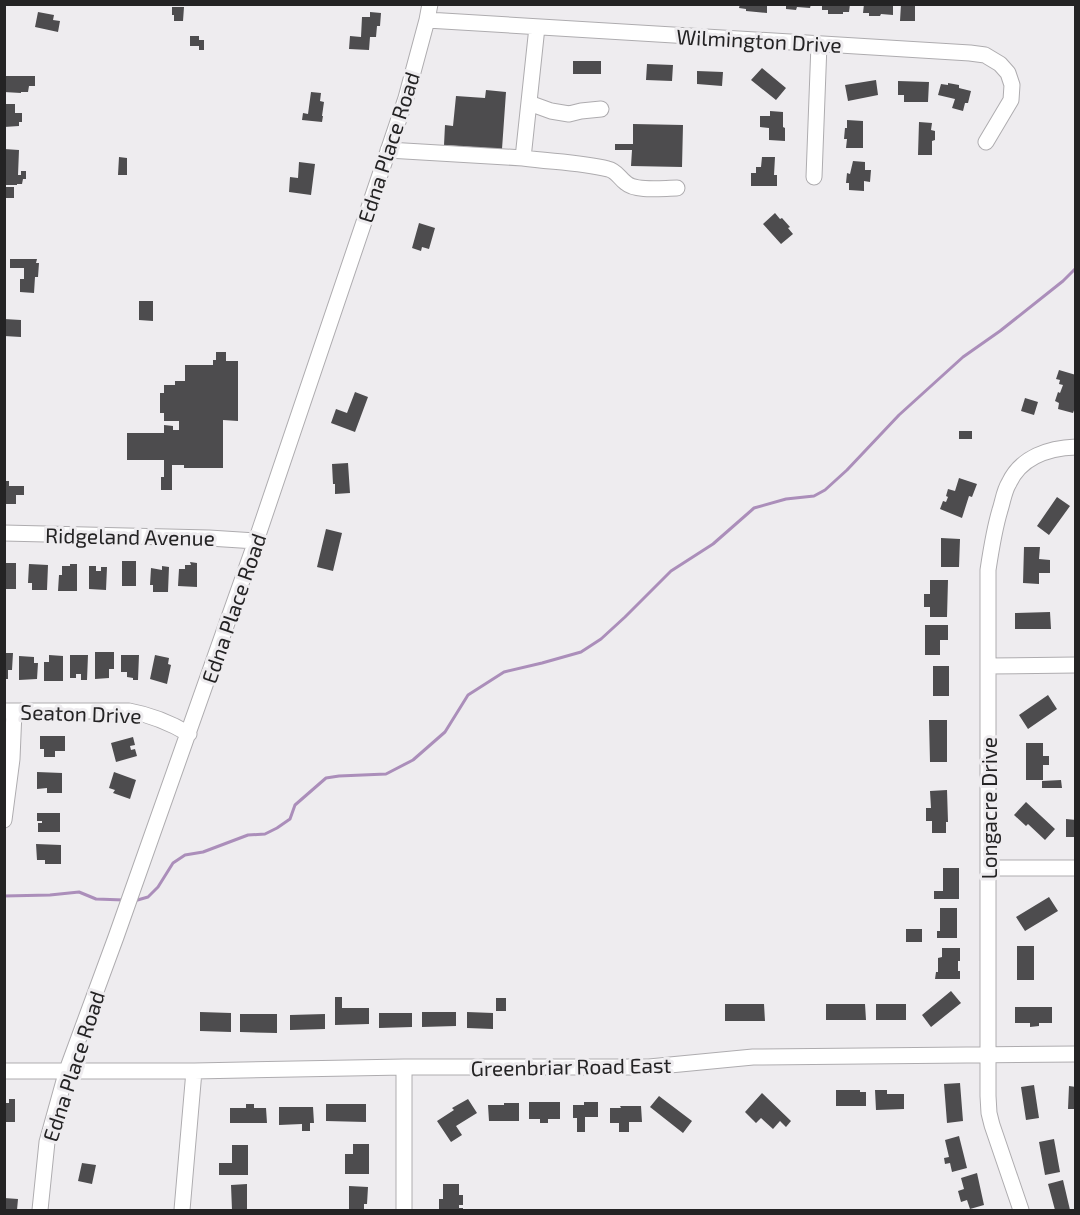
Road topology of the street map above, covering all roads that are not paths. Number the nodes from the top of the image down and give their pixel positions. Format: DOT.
graph roads {
  1 [pos="428,12"];
  2 [pos="537,27"];
  3 [pos="819,44"];
  4 [pos="529,103"];
  5 [pos="601,109"];
  6 [pos="986,142"];
  7 [pos="388,150"];
  8 [pos="524,158"];
  9 [pos="814,177"];
  10 [pos="677,188"];
  11 [pos="1076,447"];
  12 [pos="4,533"];
  13 [pos="256,541"];
  14 [pos="1076,665"];
  15 [pos="989,666"];
  16 [pos="9,711"];
  17 [pos="189,734"];
  18 [pos="4,820"];
  19 [pos="988,868"];
  20 [pos="1076,868"];
  21 [pos="988,1054"];
  22 [pos="1076,1054"];
  23 [pos="404,1068"];
  24 [pos="67,1070"];
  25 [pos="4,1071"];
  26 [pos="194,1071"];
  27 [pos="40,1210"];
  28 [pos="182,1210"];
  29 [pos="404,1210"];
  30 [pos="1021,1210"];
  1 -- 2 [label="street, Wilmington Drive"];
  1 -- 7 [label="street, Edna Place Road"];
  2 -- 3 [label="street, Wilmington Drive"];
  2 -- 4 [label="street"];
  3 -- 6 [label="street, Wilmington Drive"];
  3 -- 9 [label="street"];
  4 -- 5 [label="street"];
  4 -- 8 [label="street"];
  7 -- 8 [label="street"];
  7 -- 13 [label="street, Edna Place Road"];
  8 -- 10 [label="street"];
  11 -- 15 [label="street, Longacre Drive"];
  12 -- 13 [label="street, Ridgeland Avenue"];
  13 -- 17 [label="street, Edna Place Road"];
  14 -- 15 [label="street"];
  15 -- 19 [label="street, Longacre Drive"];
  16 -- 17 [label="street, Seaton Drive"];
  16 -- 18 [label="street"];
  17 -- 24 [label="street, Edna Place Road"];
  19 -- 20 [label="street"];
  19 -- 21 [label="street, Longacre Drive"];
  21 -- 22 [label="street, Greenbriar Road East"];
  21 -- 23 [label="street, Greenbriar Road East"];
  21 -- 30 [label="street, Longacre Drive"];
  23 -- 26 [label="street, Greenbriar Road East"];
  23 -- 29 [label="street"];
  24 -- 25 [label="street, Greenbriar Road East"];
  24 -- 26 [label="street, Greenbriar Road East"];
  24 -- 27 [label="street, Edna Place Road"];
  26 -- 28 [label="street"];
}
